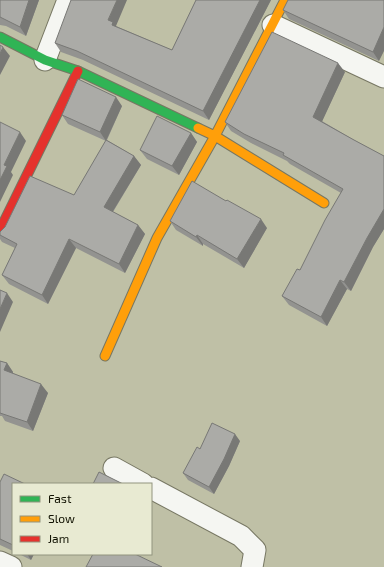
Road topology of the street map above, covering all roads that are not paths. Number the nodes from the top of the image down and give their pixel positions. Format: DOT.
graph roads {
  1 [pos="68,0"];
  2 [pos="285,0"];
  3 [pos="273,25"];
  4 [pos="0,37"];
  5 [pos="45,60"];
  6 [pos="78,71"];
  7 [pos="384,77"];
  8 [pos="215,136"];
  9 [pos="324,203"];
  10 [pos="0,230"];
  11 [pos="106,356"];
  12 [pos="114,468"];
  13 [pos="141,483"];
  14 [pos="152,489"];
  15 [pos="0,562"];
  16 [pos="10,567"];
  17 [pos="252,567"];
  1 -- 5 [label="street"];
  2 -- 3 [label="street"];
  3 -- 7 [label="street"];
  3 -- 8 [label="street"];
  4 -- 5 [label="street"];
  5 -- 6 [label="street"];
  6 -- 8 [label="street"];
  6 -- 10 [label="street"];
  8 -- 9 [label="street"];
  8 -- 11 [label="street"];
  12 -- 13 [label="street"];
  14 -- 17 [label="street"];
  15 -- 16 [label="street"];
}
